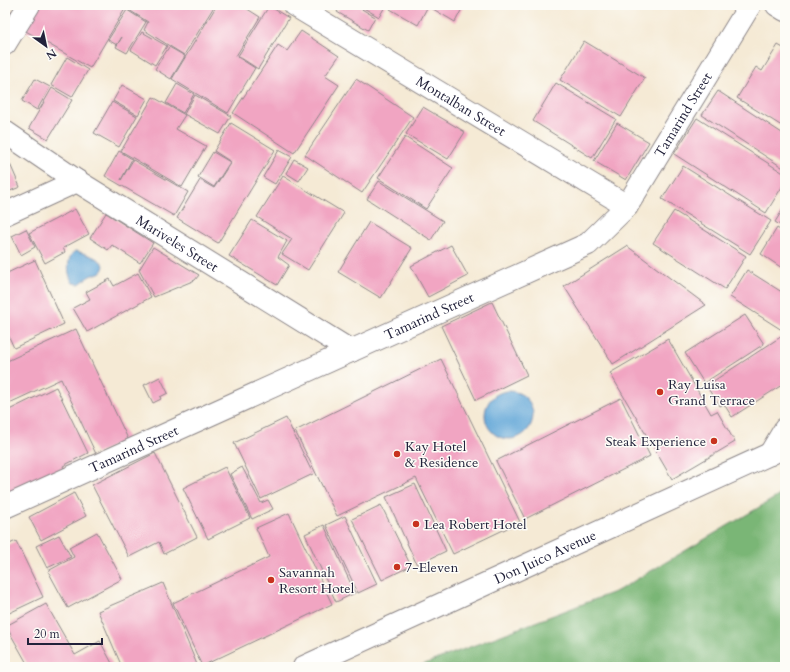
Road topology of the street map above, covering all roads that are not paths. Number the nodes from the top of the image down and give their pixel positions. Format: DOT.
graph roads {
  1 [pos="29,5"];
  2 [pos="294,5"];
  3 [pos="750,5"];
  4 [pos="777,5"];
  5 [pos="785,10"];
  6 [pos="5,44"];
  7 [pos="5,132"];
  8 [pos="77,181"];
  9 [pos="627,206"];
  10 [pos="5,214"];
  11 [pos="351,351"];
  12 [pos="785,429"];
  13 [pos="777,451"];
  14 [pos="5,507"];
  15 [pos="304,667"];
  1 -- 6 [label="street"];
  2 -- 9 [label="street, Montalban Street"];
  3 -- 9 [label="street, Tamarind Street"];
  4 -- 5 [label="street"];
  7 -- 8 [label="street, Mariveles Street"];
  8 -- 10 [label="street"];
  8 -- 11 [label="street, Mariveles Street"];
  9 -- 11 [label="street, Tamarind Street"];
  11 -- 14 [label="street, Tamarind Street"];
  12 -- 13 [label="street"];
  13 -- 15 [label="street, Don Juico Avenue"];
}
